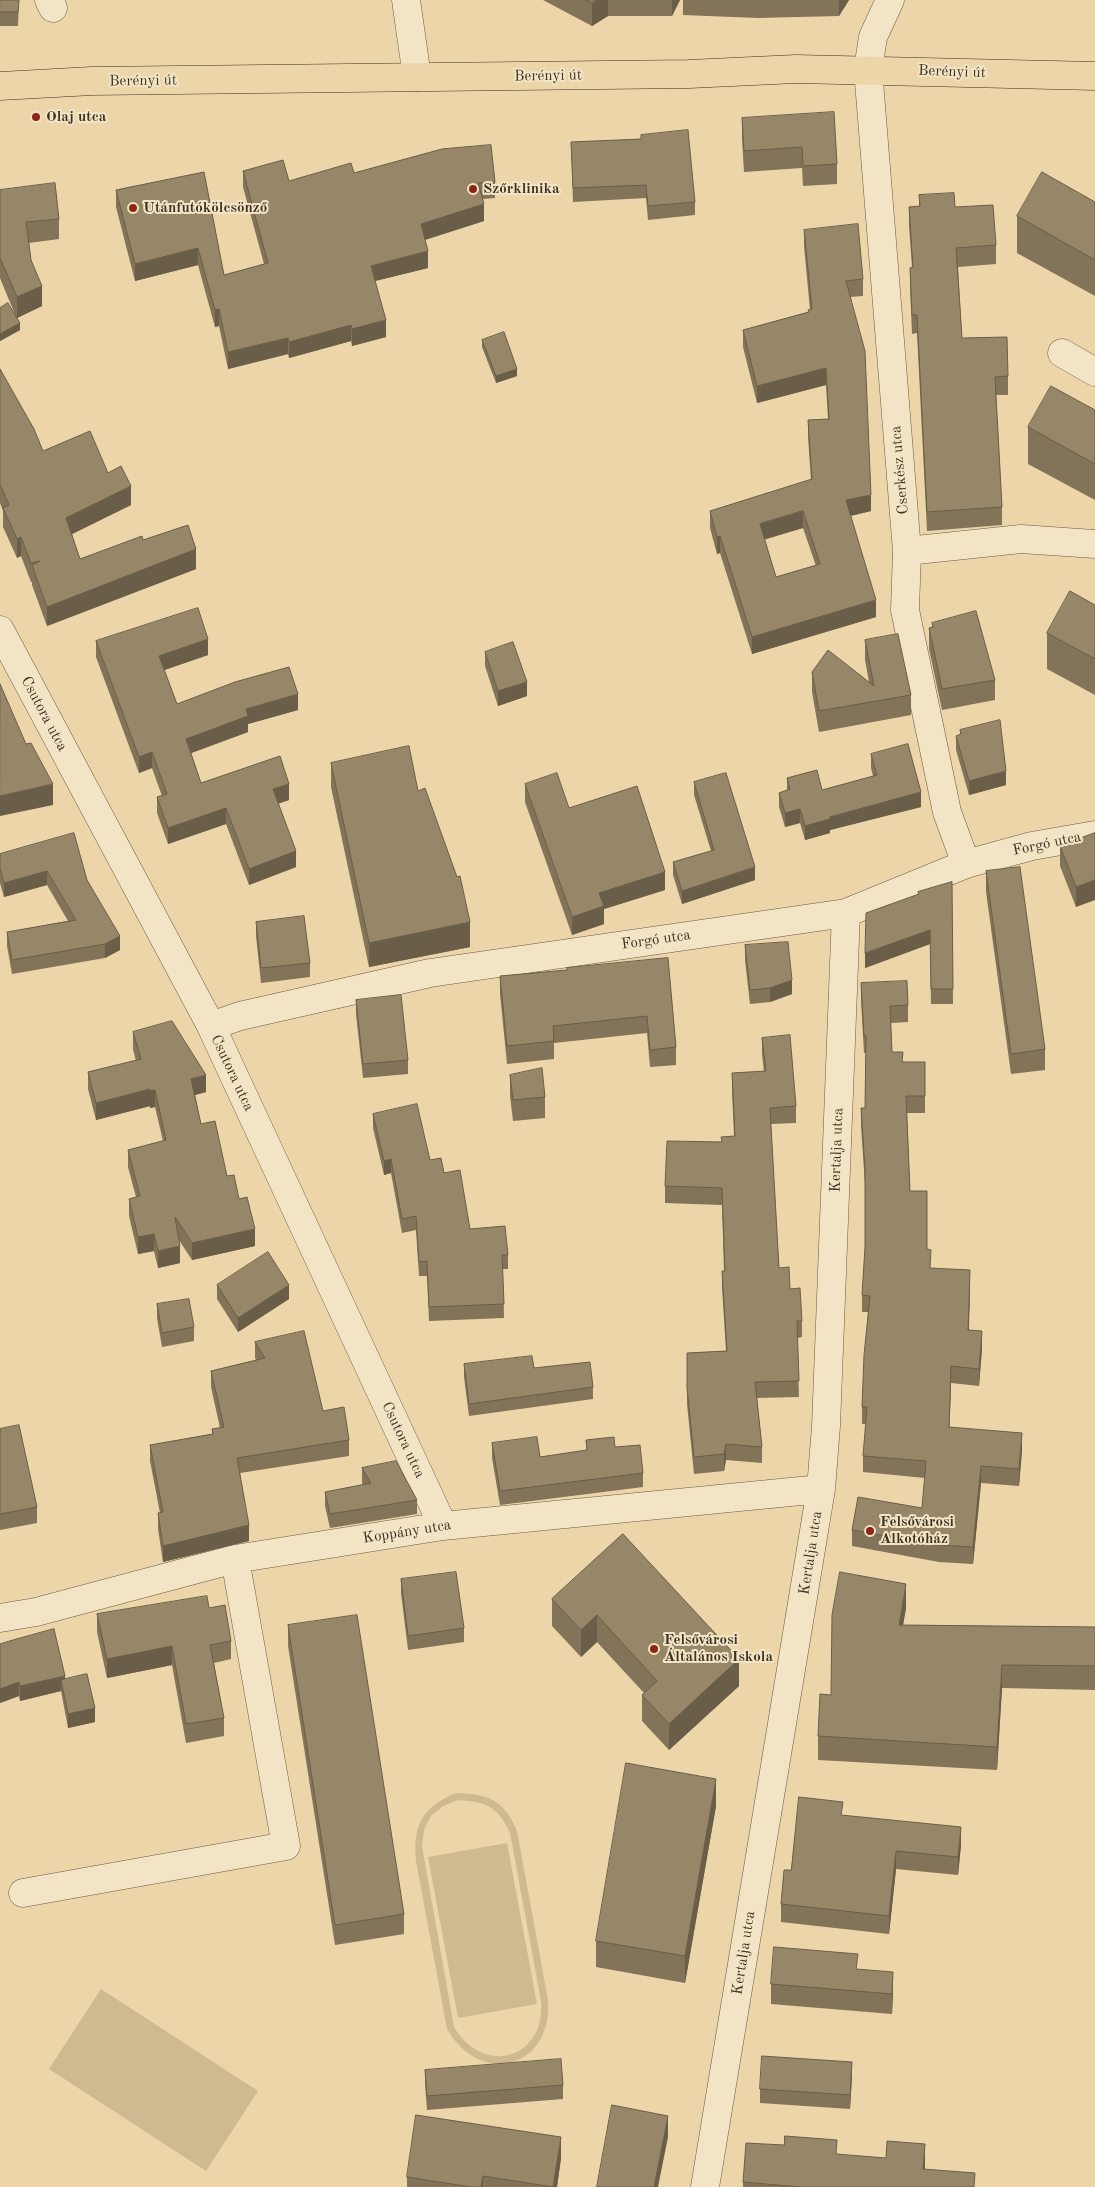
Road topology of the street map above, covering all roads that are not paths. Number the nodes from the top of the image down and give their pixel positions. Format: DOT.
graph roads {
  1 [pos="406,0"];
  2 [pos="890,0"];
  3 [pos="868,69"];
  4 [pos="1095,76"];
  5 [pos="417,77"];
  6 [pos="0,86"];
  7 [pos="1062,353"];
  8 [pos="1095,372"];
  9 [pos="1095,544"];
  10 [pos="907,551"];
  11 [pos="0,630"];
  12 [pos="1095,835"];
  13 [pos="966,864"];
  14 [pos="846,913"];
  15 [pos="211,1026"];
  16 [pos="821,1489"];
  17 [pos="443,1526"];
  18 [pos="235,1559"];
  19 [pos="0,1618"];
  20 [pos="23,1893"];
  21 [pos="705,2187"];
  1 -- 5 [label="street"];
  2 -- 3 [label="street, Cserkész utca"];
  3 -- 4 [label="main road, Berényi út"];
  3 -- 5 [label="main road, Berényi út"];
  3 -- 10 [label="street, Cserkész utca"];
  5 -- 6 [label="main road, Berényi út"];
  7 -- 8 [label="street"];
  9 -- 10 [label="street"];
  10 -- 13 [label="street, Cserkész utca"];
  11 -- 15 [label="street, Csutora utca"];
  12 -- 13 [label="street, Forgó utca"];
  13 -- 14 [label="street, Forgó utca"];
  14 -- 15 [label="street, Forgó utca"];
  14 -- 16 [label="street, Kertalja utca"];
  15 -- 17 [label="street, Csutora utca"];
  16 -- 17 [label="street, Koppány utca"];
  16 -- 21 [label="street, Kertalja utca"];
  17 -- 18 [label="street, Koppány utca"];
  18 -- 19 [label="street, Koppány utca"];
  18 -- 20 [label="street"];
}
